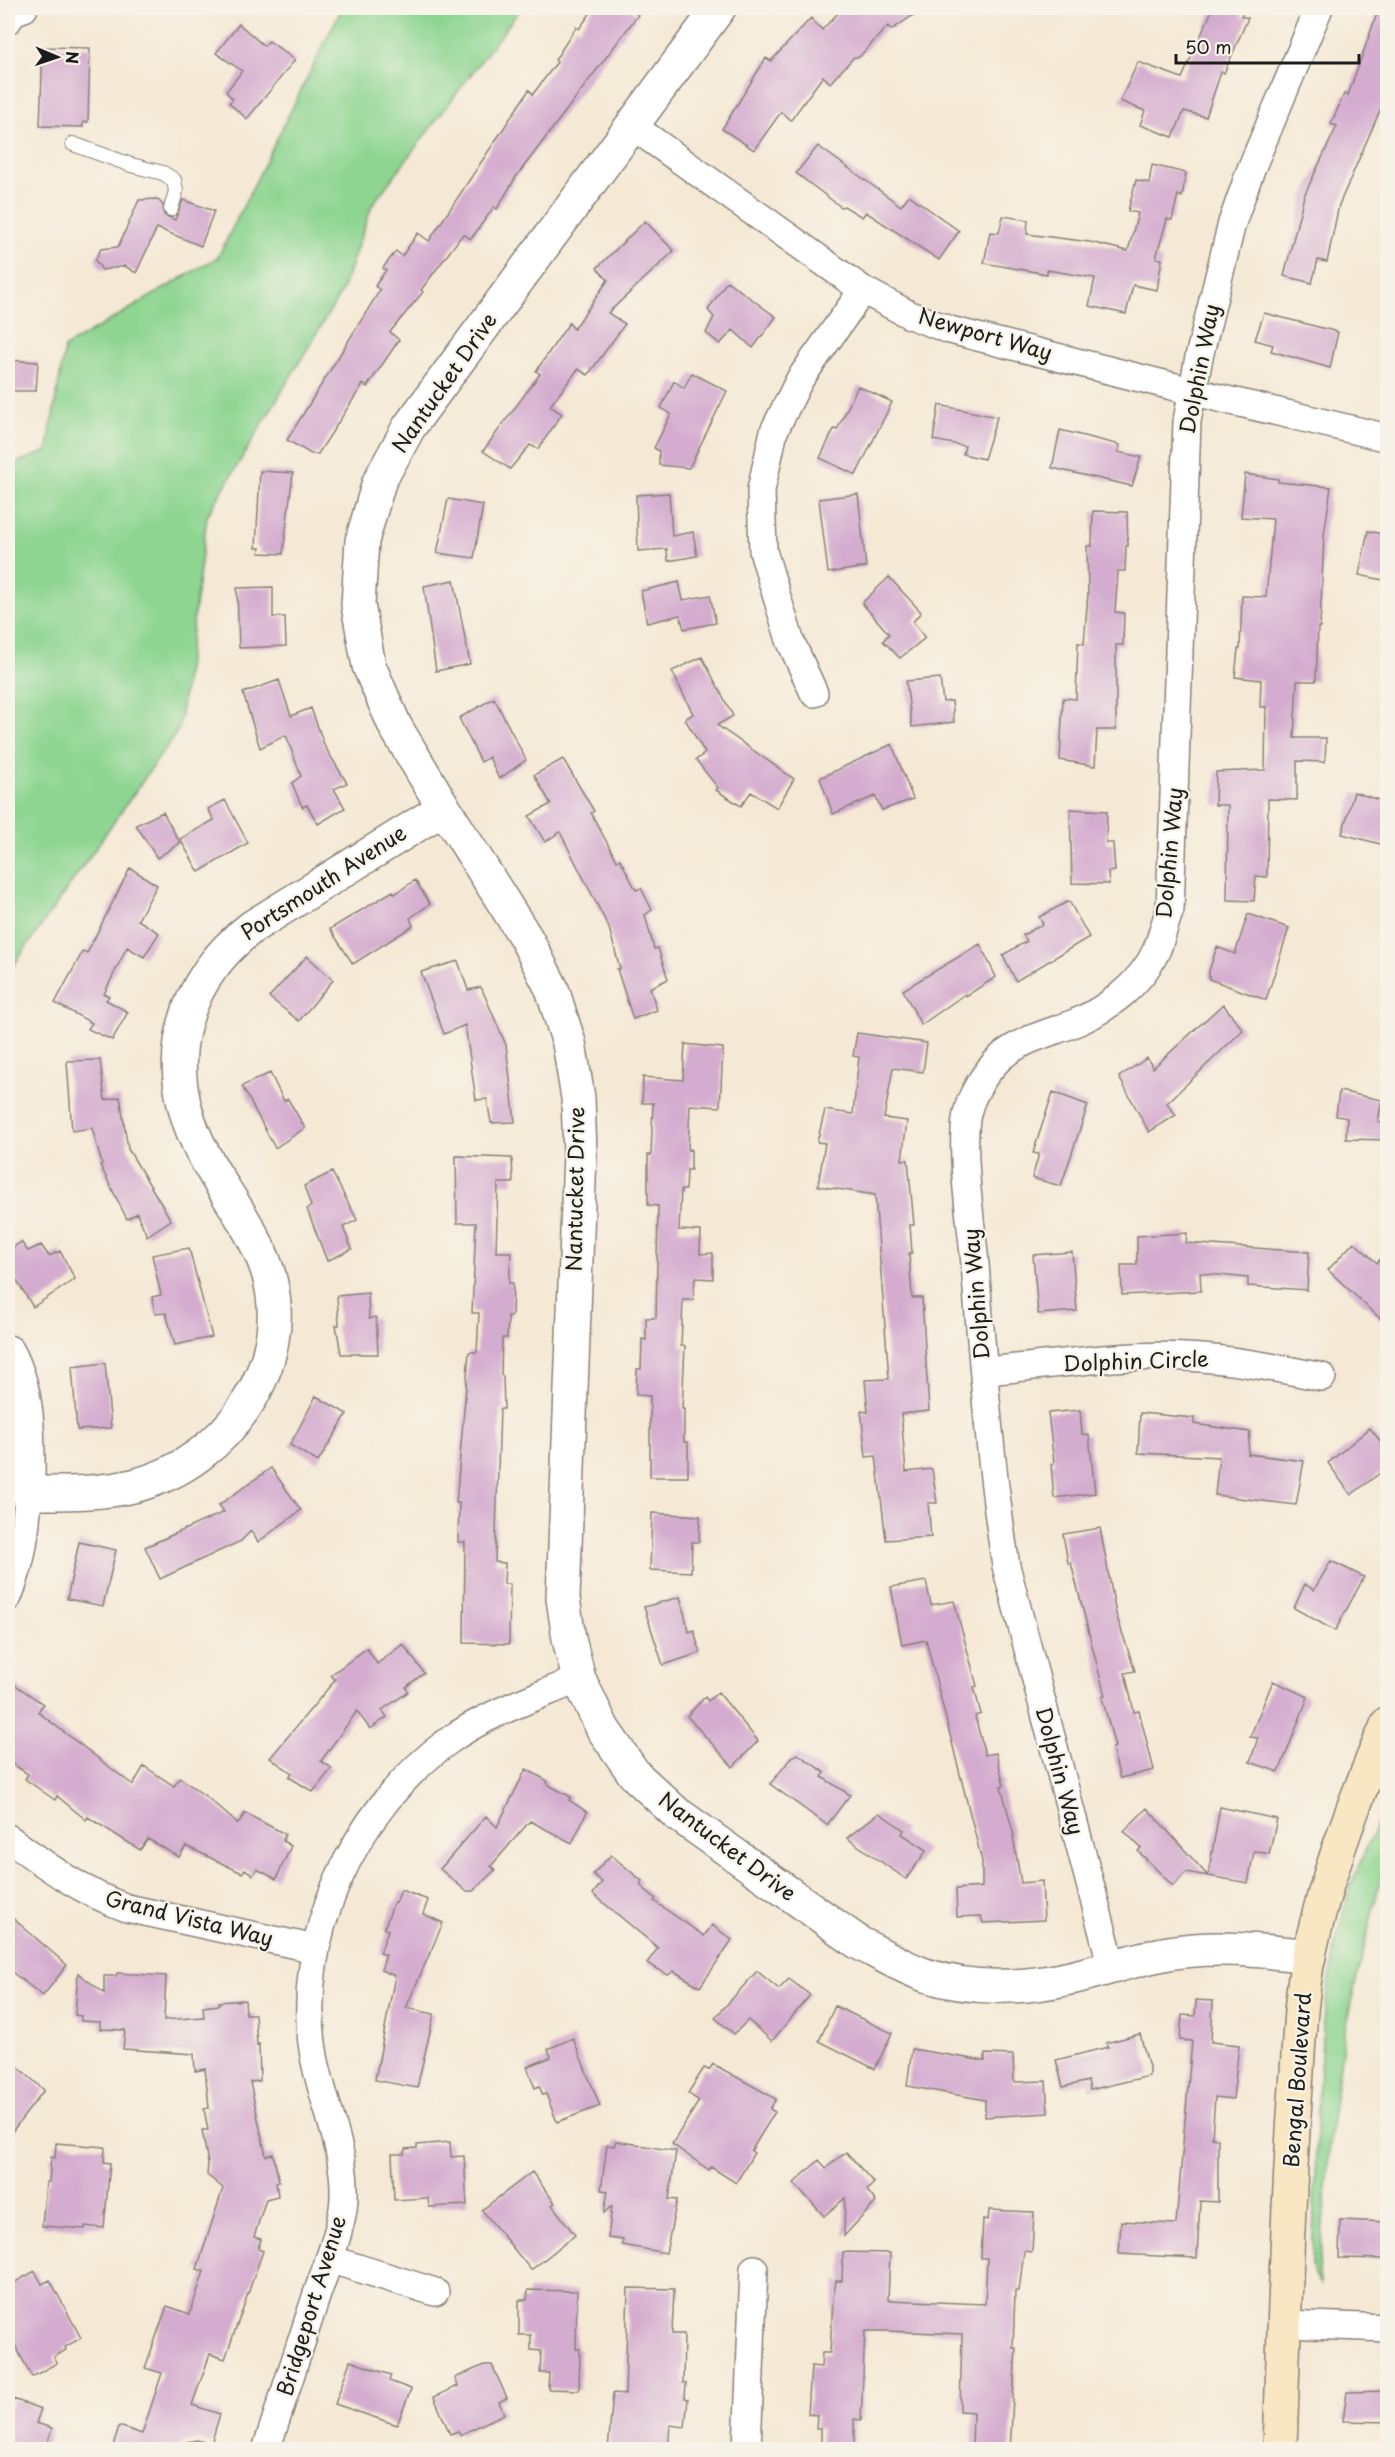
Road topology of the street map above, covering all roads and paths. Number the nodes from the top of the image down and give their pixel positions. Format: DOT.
graph roads {
  1 [pos="24,8"];
  2 [pos="719,8"];
  3 [pos="1319,8"];
  4 [pos="8,20"];
  5 [pos="631,125"];
  6 [pos="73,144"];
  7 [pos="171,209"];
  8 [pos="863,290"];
  9 [pos="1192,390"];
  10 [pos="1388,438"];
  11 [pos="814,693"];
  12 [pos="444,808"];
  13 [pos="8,1352"];
  14 [pos="984,1371"];
  15 [pos="1322,1377"];
  16 [pos="28,1493"];
  17 [pos="8,1597"];
  18 [pos="579,1678"];
  19 [pos="1388,1723"];
  20 [pos="8,1838"];
  21 [pos="315,1949"];
  22 [pos="1309,1956"];
  23 [pos="1112,1967"];
  24 [pos="329,2259"];
  25 [pos="754,2269"];
  26 [pos="435,2292"];
  27 [pos="1284,2324"];
  28 [pos="1388,2328"];
  29 [pos="267,2450"];
  30 [pos="747,2450"];
  31 [pos="1280,2450"];
  1 -- 4 [label="street"];
  2 -- 5 [label="street, Nantucket Drive"];
  3 -- 9 [label="street, Dolphin Way"];
  5 -- 8 [label="street, Newport Way"];
  5 -- 12 [label="street, Nantucket Drive"];
  6 -- 7 [label="lane"];
  8 -- 9 [label="street, Newport Way"];
  8 -- 11 [label="street"];
  9 -- 10 [label="street, Newport Way"];
  9 -- 14 [label="street, Dolphin Way"];
  12 -- 16 [label="street, Portsmouth Avenue"];
  12 -- 18 [label="street, Nantucket Drive"];
  13 -- 16 [label="street"];
  14 -- 15 [label="street, Dolphin Circle"];
  14 -- 23 [label="street, Dolphin Way"];
  16 -- 17 [label="street"];
  18 -- 21 [label="street, Bridgeport Avenue"];
  18 -- 23 [label="street, Nantucket Drive"];
  19 -- 22 [label="main road, Bengal Boulevard"];
  20 -- 21 [label="street, Grand Vista Way"];
  21 -- 24 [label="street, Bridgeport Avenue"];
  22 -- 23 [label="street, Nantucket Drive"];
  22 -- 27 [label="main road, Bengal Boulevard"];
  24 -- 26 [label="street"];
  24 -- 29 [label="street, Bridgeport Avenue"];
  25 -- 30 [label="street"];
  27 -- 28 [label="street"];
  27 -- 31 [label="main road, Bengal Boulevard"];
}
